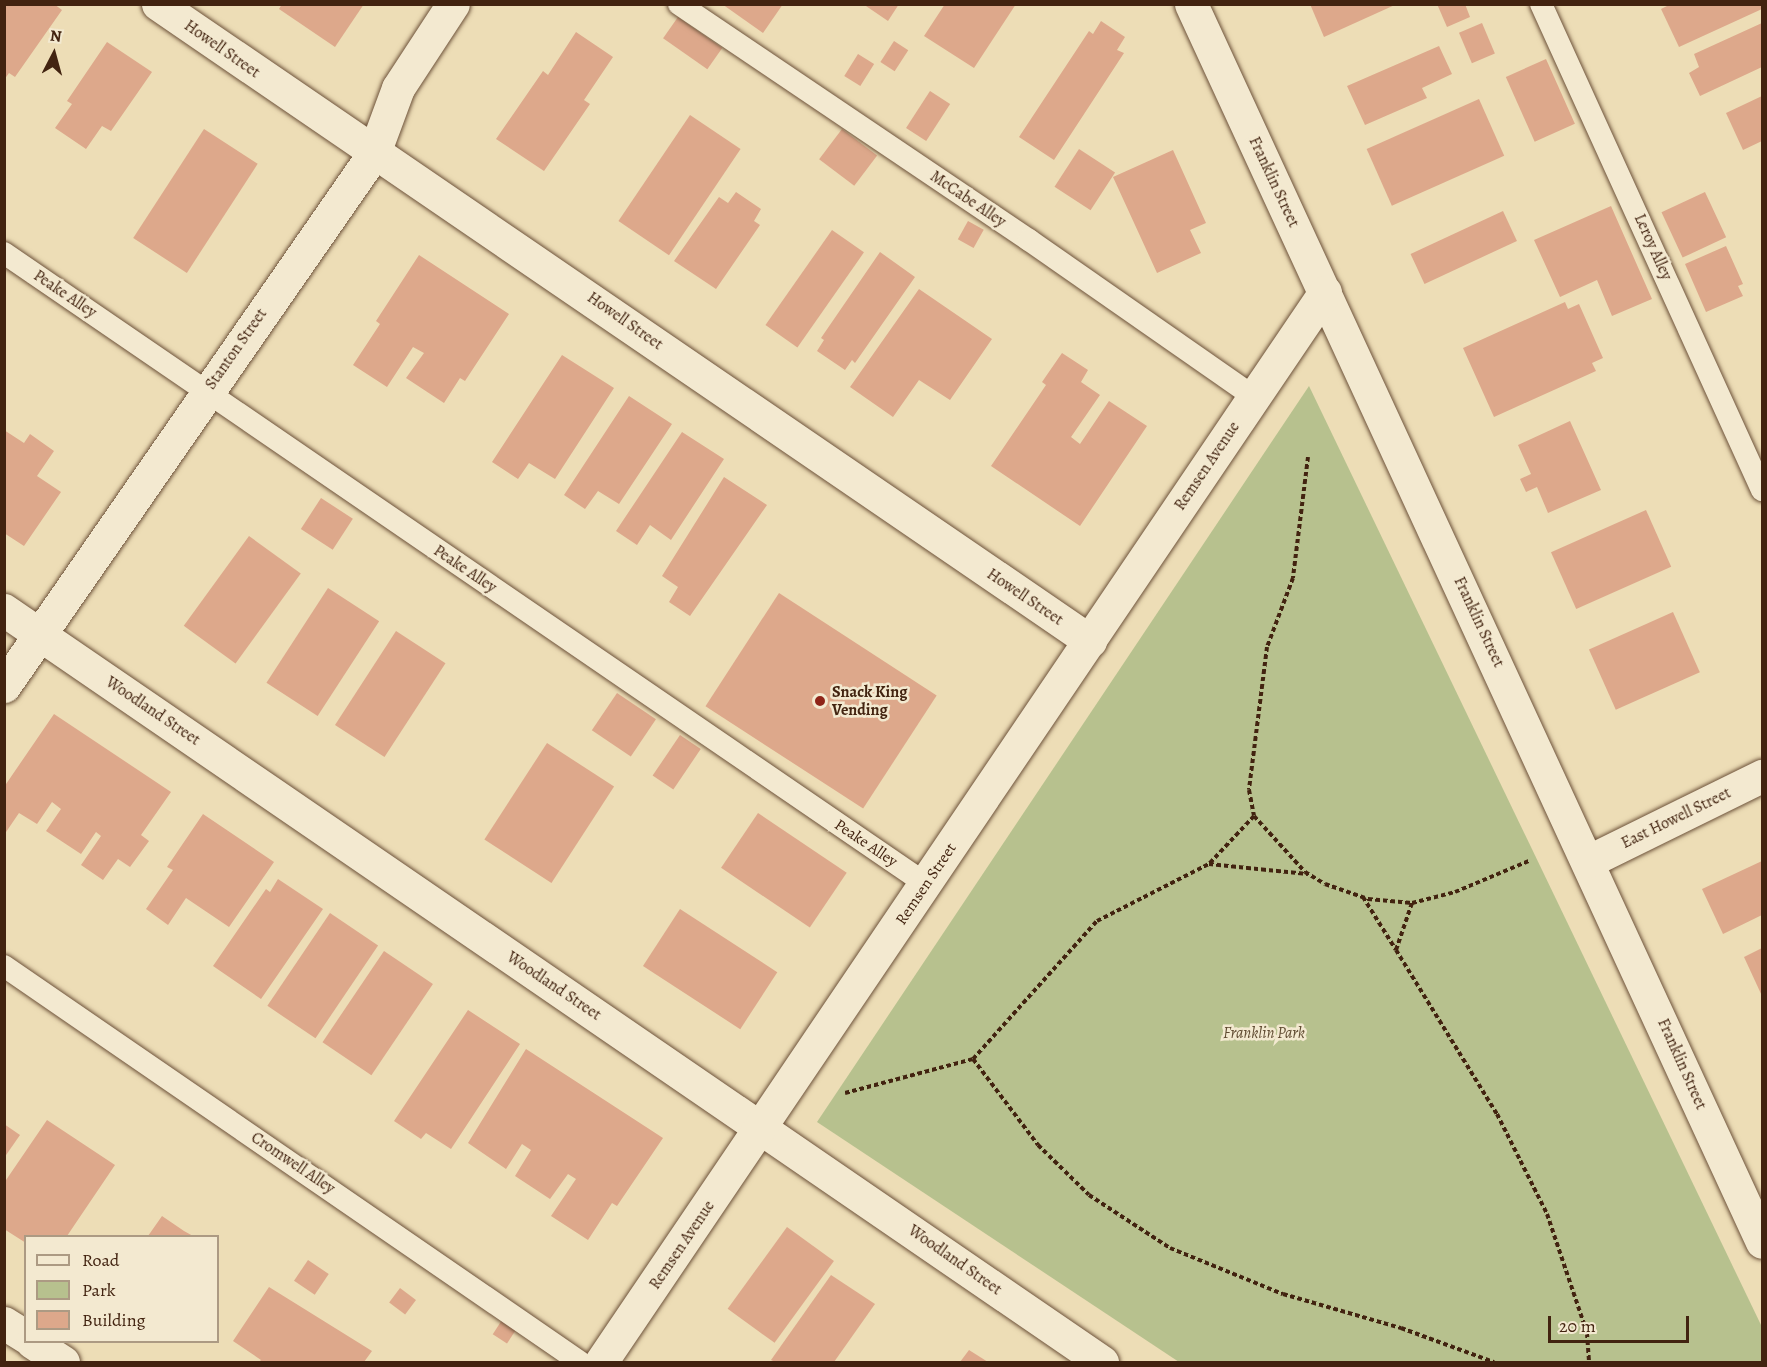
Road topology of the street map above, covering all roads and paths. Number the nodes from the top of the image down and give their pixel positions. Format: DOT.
graph roads {
  1 [pos="158,4"];
  2 [pos="453,4"];
  3 [pos="679,4"];
  4 [pos="1191,4"];
  5 [pos="1541,4"];
  6 [pos="374,153"];
  7 [pos="4,253"];
  8 [pos="1325,292"];
  9 [pos="206,392"];
  10 [pos="1254,397"];
  11 [pos="1308,457"];
  12 [pos="1762,490"];
  13 [pos="4,610"];
  14 [pos="40,634"];
  15 [pos="1090,641"];
  16 [pos="4,686"];
  17 [pos="1762,776"];
  18 [pos="1254,816"];
  19 [pos="1531,860"];
  20 [pos="1590,861"];
  21 [pos="1209,864"];
  22 [pos="1311,875"];
  23 [pos="926,884"];
  24 [pos="1363,897"];
  25 [pos="1412,903"];
  26 [pos="1396,950"];
  27 [pos="4,966"];
  28 [pos="973,1059"];
  29 [pos="845,1093"];
  30 [pos="762,1128"];
  31 [pos="1762,1242"];
  32 [pos="4,1323"];
  33 [pos="24,1336"];
  34 [pos="35,1343"];
  35 [pos="63,1362"];
  36 [pos="580,1362"];
  37 [pos="602,1362"];
  38 [pos="1102,1362"];
  39 [pos="1494,1362"];
  40 [pos="1589,1362"];
  1 -- 6 [label="street, Howell Street"];
  2 -- 6 [label="street, Stanton Street"];
  3 -- 10 [label="lane, McCabe Alley"];
  4 -- 8 [label="street, Franklin Street"];
  5 -- 12 [label="lane, Leroy Alley"];
  6 -- 9 [label="street, Stanton Street"];
  6 -- 15 [label="street, Howell Street"];
  7 -- 9 [label="lane, Peake Alley"];
  8 -- 10 [label="street, Remsen Avenue"];
  8 -- 20 [label="street, Franklin Street"];
  9 -- 14 [label="street, Stanton Street"];
  9 -- 23 [label="lane, Peake Alley"];
  10 -- 15 [label="street, Remsen Avenue"];
  11 -- 18 [label="path"];
  13 -- 14 [label="street, Woodland Street"];
  14 -- 16 [label="street, Stanton Street"];
  14 -- 30 [label="street, Woodland Street"];
  15 -- 23 [label="street, Remsen Street"];
  17 -- 20 [label="street, East Howell Street"];
  18 -- 21 [label="path"];
  18 -- 22 [label="path"];
  19 -- 25 [label="path"];
  20 -- 31 [label="street, Franklin Street"];
  21 -- 22 [label="path"];
  21 -- 28 [label="path"];
  22 -- 24 [label="path"];
  23 -- 30 [label="street, Remsen Street"];
  24 -- 25 [label="path"];
  24 -- 26 [label="path"];
  25 -- 26 [label="path"];
  26 -- 40 [label="path"];
  27 -- 36 [label="lane, Cromwell Alley"];
  28 -- 29 [label="path"];
  28 -- 39 [label="path"];
  30 -- 37 [label="street, Remsen Avenue"];
  30 -- 38 [label="street, Woodland Street"];
  32 -- 33 [label="street"];
  34 -- 35 [label="street"];
}
